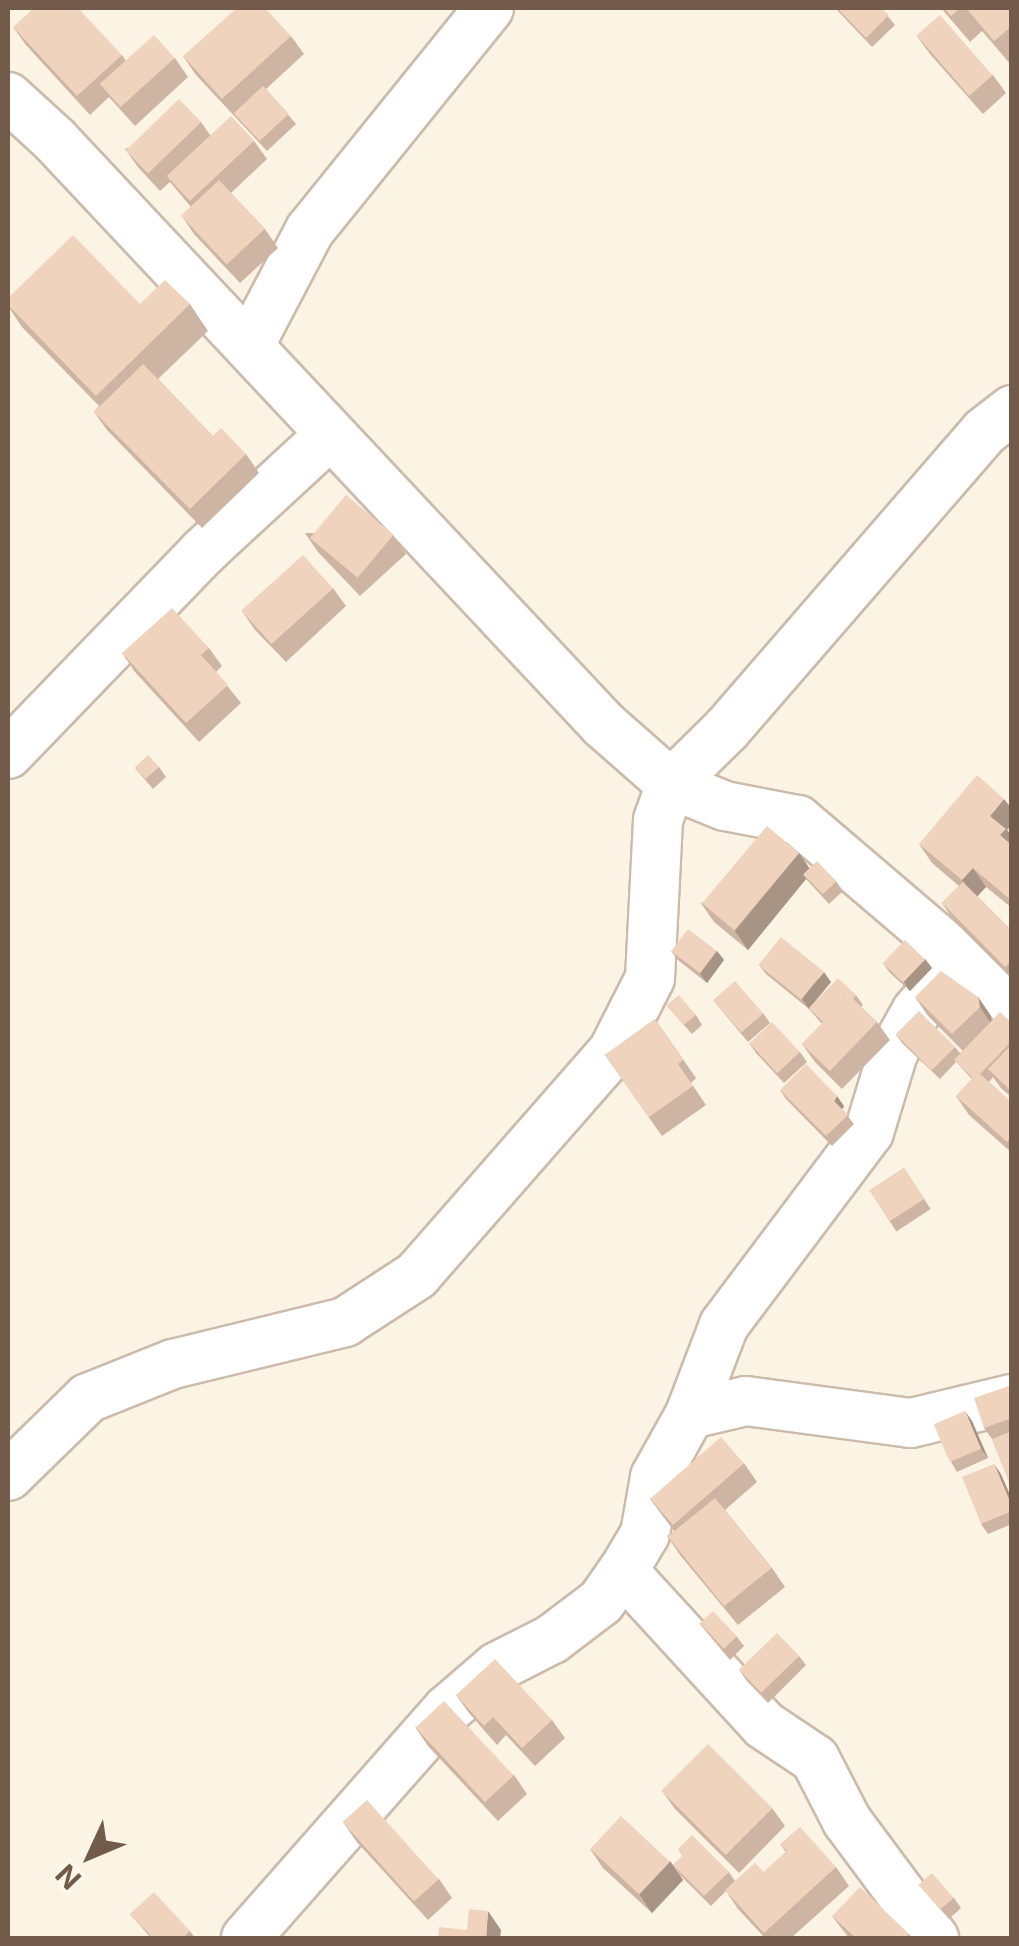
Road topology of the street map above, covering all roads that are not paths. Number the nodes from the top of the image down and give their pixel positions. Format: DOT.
graph roads {
  1 [pos="489,8"];
  2 [pos="8,97"];
  3 [pos="250,346"];
  4 [pos="1012,410"];
  5 [pos="330,435"];
  6 [pos="8,754"];
  7 [pos="670,784"];
  8 [pos="958,962"];
  9 [pos="1012,1004"];
  10 [pos="1012,1398"];
  11 [pos="690,1414"];
  12 [pos="8,1476"];
  13 [pos="623,1571"];
  14 [pos="246,1938"];
  15 [pos="934,1938"];
  1 -- 3 [label="street"];
  2 -- 3 [label="street"];
  3 -- 5 [label="street"];
  4 -- 7 [label="street"];
  5 -- 6 [label="street"];
  5 -- 7 [label="street"];
  7 -- 8 [label="street"];
  7 -- 12 [label="street"];
  8 -- 9 [label="street"];
  8 -- 11 [label="street"];
  10 -- 11 [label="street"];
  11 -- 13 [label="street"];
  13 -- 14 [label="street"];
  13 -- 15 [label="street"];
}
